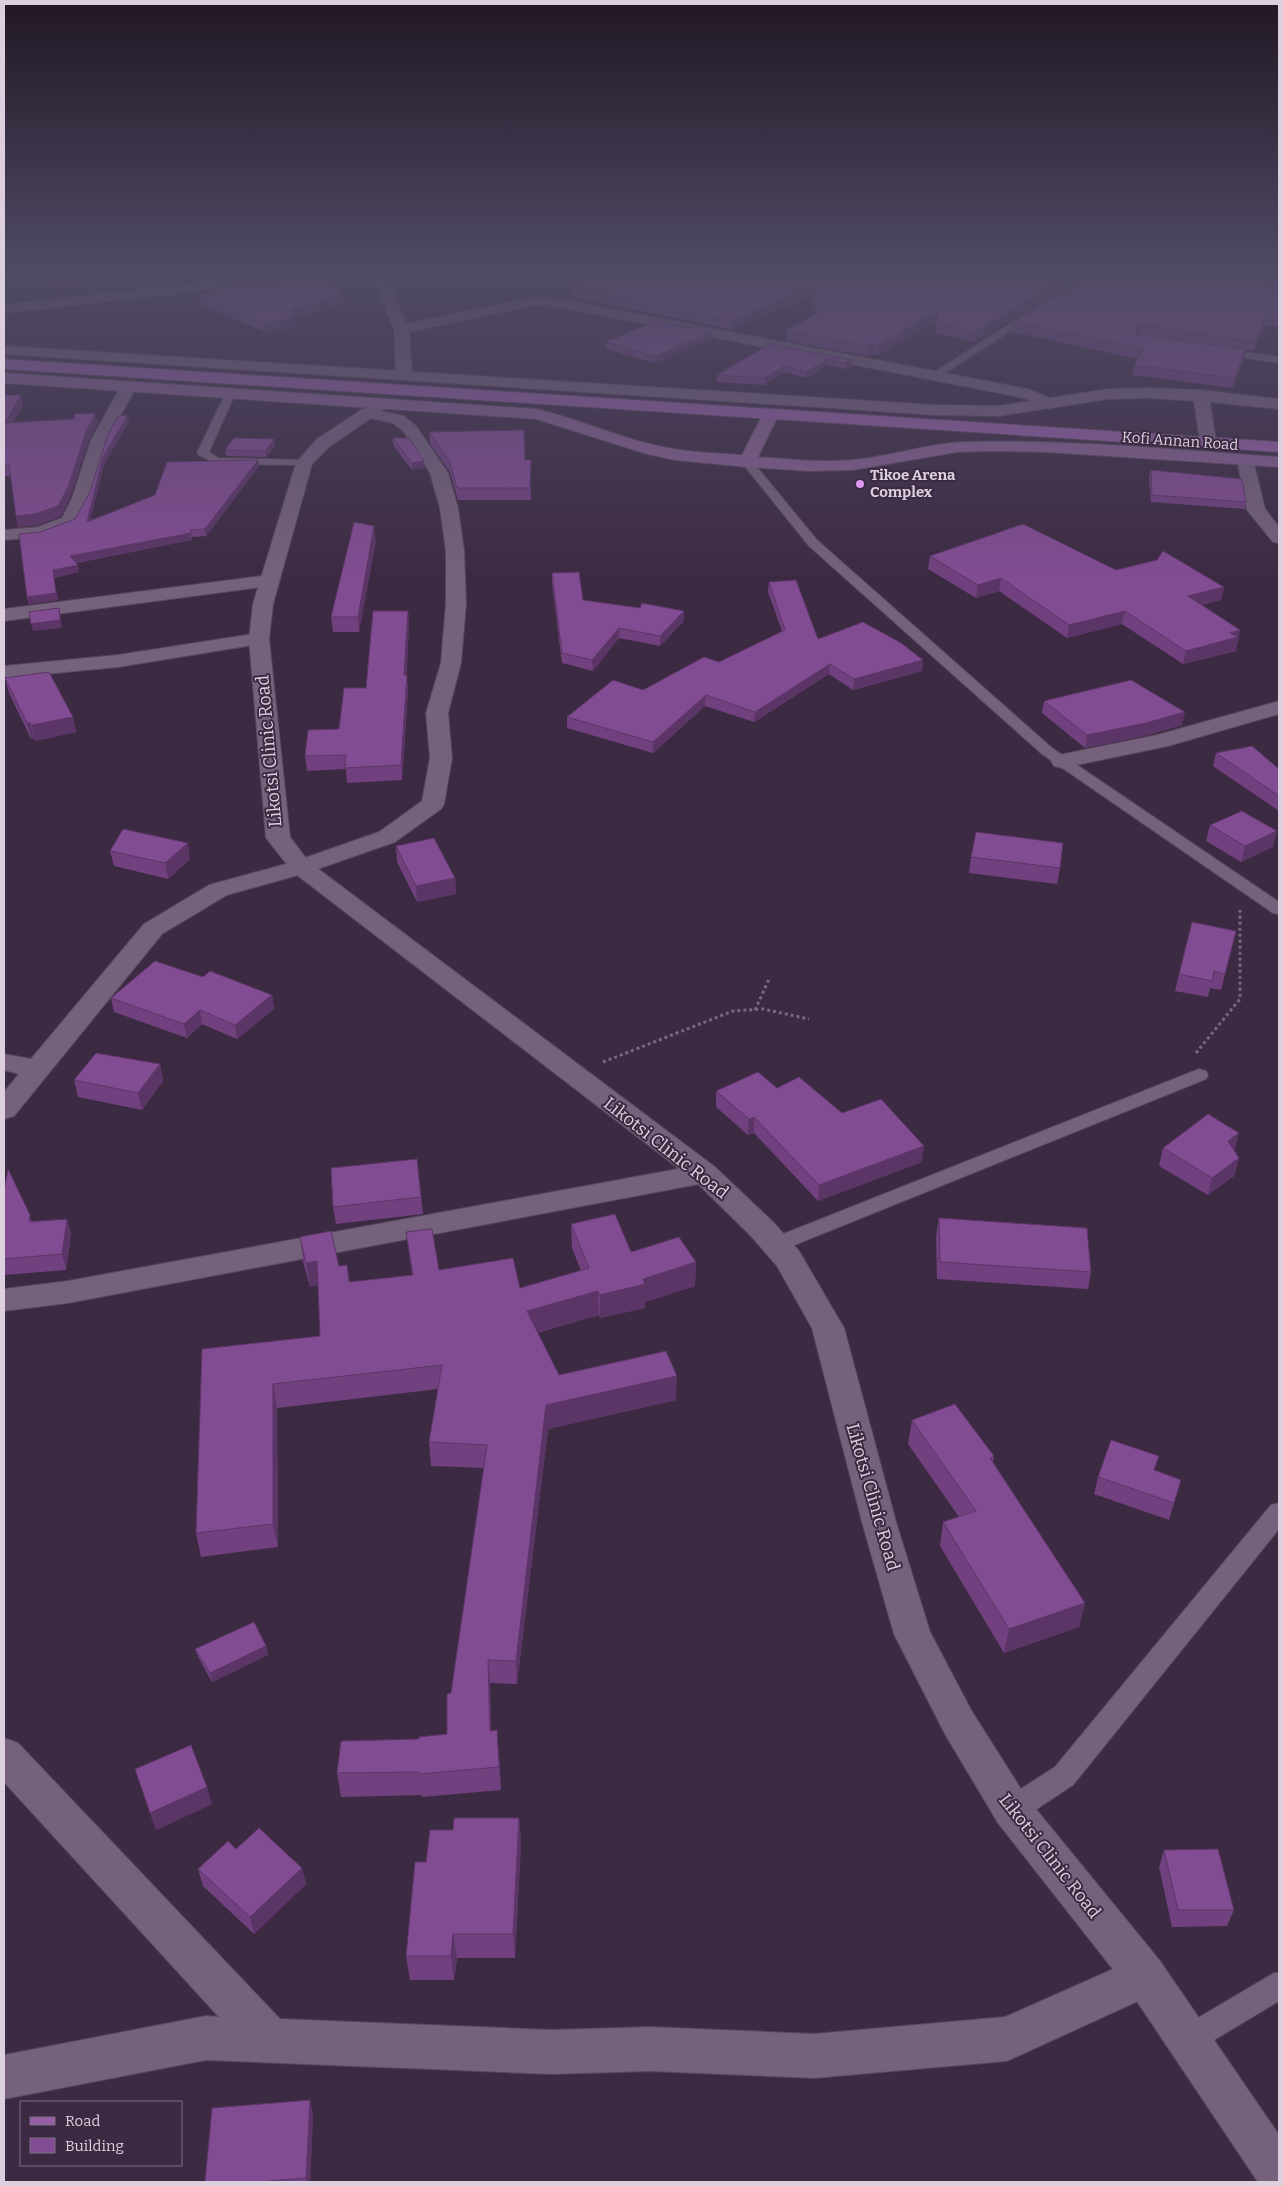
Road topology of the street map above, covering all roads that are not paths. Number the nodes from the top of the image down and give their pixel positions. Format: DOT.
graph roads {
  1 [pos="419,375"];
  2 [pos="922,375"];
  3 [pos="935,375"];
  4 [pos="5,376"];
  5 [pos="932,377"];
  6 [pos="129,386"];
  7 [pos="231,392"];
  8 [pos="1201,396"];
  9 [pos="1050,404"];
  10 [pos="1279,404"];
  11 [pos="373,408"];
  12 [pos="771,414"];
  13 [pos="1208,442"];
  14 [pos="1279,447"];
  15 [pos="1245,460"];
  16 [pos="747,462"];
  17 [pos="1279,462"];
  18 [pos="304,463"];
  19 [pos="4,535"];
  20 [pos="1279,538"];
  21 [pos="269,581"];
  22 [pos="4,615"];
  23 [pos="259,638"];
  24 [pos="4,672"];
  25 [pos="1279,707"];
  26 [pos="1062,761"];
  27 [pos="302,868"];
  28 [pos="1279,909"];
  29 [pos="4,1062"];
  30 [pos="36,1069"];
  31 [pos="1199,1075"];
  32 [pos="4,1110"];
  33 [pos="705,1174"];
  34 [pos="776,1244"];
  35 [pos="4,1300"];
  36 [pos="1279,1512"];
  37 [pos="4,1755"];
  38 [pos="1012,1810"];
  39 [pos="1145,1976"];
  40 [pos="1279,1987"];
  41 [pos="1189,2039"];
  42 [pos="271,2041"];
  43 [pos="4,2077"];
  44 [pos="1279,2174"];
  1 -- 9 [label="street"];
  2 -- 5 [label="street"];
  3 -- 5 [label="lane"];
  4 -- 6 [label="main road"];
  4 -- 12 [label="main road, Kofi Annan Road"];
  5 -- 9 [label="street"];
  6 -- 7 [label="main road"];
  6 -- 19 [label="street"];
  7 -- 11 [label="main road"];
  7 -- 18 [label="lane"];
  8 -- 9 [label="street"];
  8 -- 10 [label="street"];
  8 -- 13 [label="street"];
  11 -- 16 [label="main road"];
  11 -- 18 [label="street, Likotsi Clinic Road"];
  11 -- 27 [label="street"];
  12 -- 13 [label="main road, Kofi Annan Road"];
  12 -- 16 [label="main road"];
  13 -- 14 [label="main road, Kofi Annan Road"];
  15 -- 16 [label="main road"];
  15 -- 17 [label="main road"];
  15 -- 20 [label="street"];
  16 -- 26 [label="lane"];
  18 -- 21 [label="street, Likotsi Clinic Road"];
  21 -- 22 [label="street"];
  21 -- 23 [label="street, Likotsi Clinic Road"];
  23 -- 24 [label="street"];
  23 -- 27 [label="street, Likotsi Clinic Road"];
  25 -- 26 [label="street"];
  26 -- 28 [label="lane"];
  27 -- 30 [label="street"];
  27 -- 33 [label="street, Likotsi Clinic Road"];
  29 -- 30 [label="street"];
  30 -- 32 [label="street"];
  31 -- 34 [label="lane"];
  33 -- 34 [label="street, Likotsi Clinic Road"];
  33 -- 35 [label="street"];
  34 -- 38 [label="street, Likotsi Clinic Road"];
  36 -- 38 [label="lane"];
  37 -- 42 [label="street"];
  38 -- 39 [label="street, Likotsi Clinic Road"];
  39 -- 41 [label="street, Likotsi Clinic Road"];
  39 -- 42 [label="street"];
  40 -- 41 [label="lane"];
  41 -- 44 [label="street, Likotsi Clinic Road"];
  42 -- 43 [label="street"];
}
